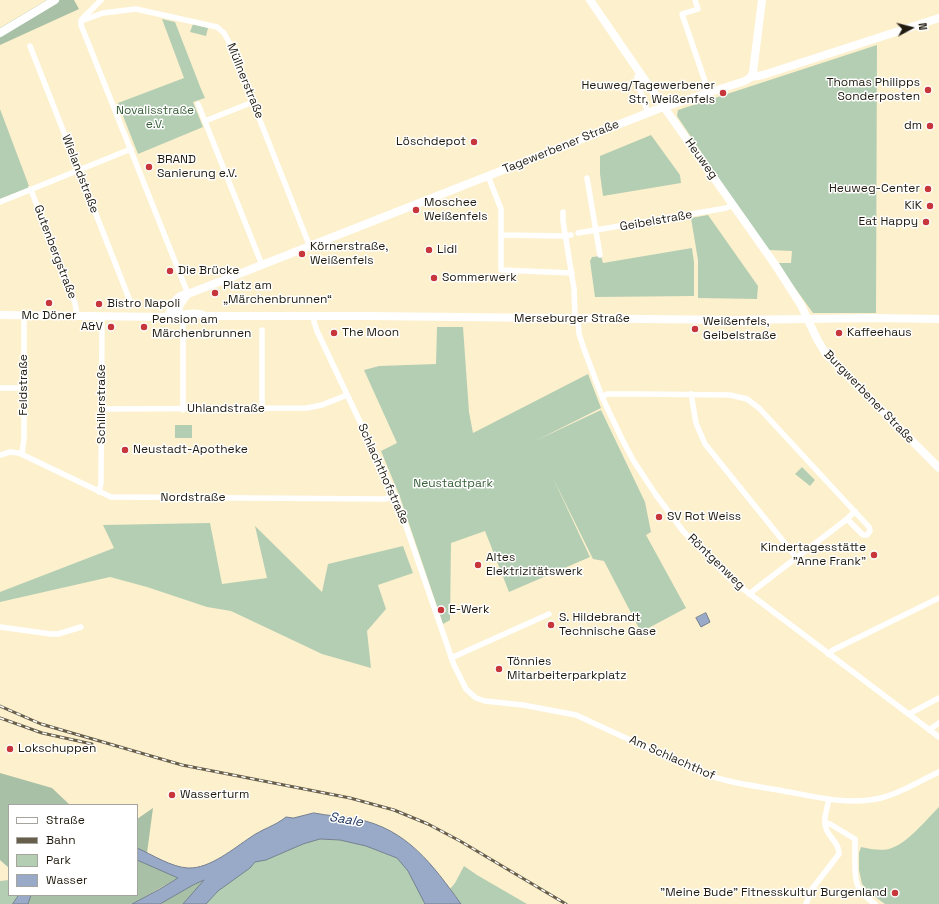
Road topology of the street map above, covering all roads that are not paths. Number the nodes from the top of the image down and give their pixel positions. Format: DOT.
graph roads {
  1 [pos="55,0"];
  2 [pos="101,0"];
  3 [pos="590,0"];
  4 [pos="695,0"];
  5 [pos="762,0"];
  6 [pos="939,18"];
  7 [pos="81,21"];
  8 [pos="0,33"];
  9 [pos="30,46"];
  10 [pos="640,73"];
  11 [pos="750,76"];
  12 [pos="709,93"];
  13 [pos="253,102"];
  14 [pos="198,104"];
  15 [pos="664,107"];
  16 [pos="648,113"];
  17 [pos="205,121"];
  18 [pos="131,149"];
  19 [pos="79,171"];
  20 [pos="488,176"];
  21 [pos="587,178"];
  22 [pos="31,190"];
  23 [pos="0,202"];
  24 [pos="733,205"];
  25 [pos="563,212"];
  26 [pos="596,231"];
  27 [pos="578,233"];
  28 [pos="502,235"];
  29 [pos="568,236"];
  30 [pos="310,247"];
  31 [pos="600,255"];
  32 [pos="262,265"];
  33 [pos="572,273"];
  34 [pos="188,294"];
  35 [pos="130,301"];
  36 [pos="0,315"];
  37 [pos="24,316"];
  38 [pos="77,316"];
  39 [pos="102,316"];
  40 [pos="314,316"];
  41 [pos="168,317"];
  42 [pos="180,318"];
  43 [pos="939,318"];
  44 [pos="576,319"];
  45 [pos="808,320"];
  46 [pos="262,330"];
  47 [pos="0,388"];
  48 [pos="24,388"];
  49 [pos="691,394"];
  50 [pos="347,395"];
  51 [pos="602,397"];
  52 [pos="102,409"];
  53 [pos="262,409"];
  54 [pos="183,410"];
  55 [pos="22,454"];
  56 [pos="0,455"];
  57 [pos="939,468"];
  58 [pos="99,492"];
  59 [pos="396,496"];
  60 [pos="855,512"];
  61 [pos="847,519"];
  62 [pos="796,557"];
  63 [pos="749,594"];
  64 [pos="939,598"];
  65 [pos="549,614"];
  66 [pos="0,627"];
  67 [pos="81,627"];
  68 [pos="828,654"];
  69 [pos="451,658"];
  70 [pos="460,680"];
  71 [pos="939,698"];
  72 [pos="909,714"];
  73 [pos="939,723"];
  74 [pos="929,730"];
  75 [pos="939,737"];
  76 [pos="939,772"];
  77 [pos="829,799"];
  78 [pos="826,823"];
  79 [pos="806,904"];
  80 [pos="874,904"];
  1 -- 8 [label="street"];
  2 -- 7 [label="street"];
  3 -- 10 [label="street, Heuweg"];
  4 -- 12 [label="street"];
  5 -- 11 [label="street"];
  6 -- 11 [label="street, Tagewerbener Straße"];
  7 -- 13 [label="street, Müllnerstraße"];
  7 -- 18 [label="street"];
  9 -- 19 [label="street, Wielandstraße"];
  10 -- 15 [label="street, Heuweg"];
  10 -- 16 [label="street"];
  11 -- 12 [label="street, Tagewerbener Straße"];
  12 -- 15 [label="street, Tagewerbener Straße"];
  13 -- 17 [label="street"];
  13 -- 30 [label="street, Müllnerstraße"];
  14 -- 17 [label="street"];
  15 -- 16 [label="street, Tagewerbener Straße"];
  15 -- 24 [label="street, Heuweg"];
  16 -- 20 [label="street, Tagewerbener Straße"];
  17 -- 32 [label="street"];
  18 -- 19 [label="street"];
  18 -- 34 [label="street"];
  19 -- 22 [label="street"];
  19 -- 35 [label="street, Wielandstraße"];
  20 -- 28 [label="street"];
  20 -- 30 [label="street, Tagewerbener Straße"];
  21 -- 26 [label="street"];
  22 -- 23 [label="street"];
  22 -- 38 [label="street, Gutenbergstraße"];
  24 -- 26 [label="street, Geibelstraße"];
  24 -- 45 [label="street, Heuweg"];
  25 -- 29 [label="street, Röntgenweg"];
  26 -- 27 [label="street, Geibelstraße"];
  26 -- 31 [label="street"];
  28 -- 29 [label="street"];
  28 -- 33 [label="street"];
  29 -- 33 [label="street, Röntgenweg"];
  30 -- 32 [label="street, Tagewerbener Straße"];
  32 -- 34 [label="street, Tagewerbener Straße"];
  33 -- 44 [label="street, Röntgenweg"];
  34 -- 41 [label="street, Tagewerbener Straße"];
  34 -- 42 [label="street"];
  36 -- 37 [label="street, Merseburger Straße"];
  37 -- 38 [label="street, Merseburger Straße"];
  37 -- 48 [label="street, Feldstraße"];
  38 -- 39 [label="street, Merseburger Straße"];
  39 -- 41 [label="street, Merseburger Straße"];
  39 -- 52 [label="street, Schillerstraße"];
  40 -- 42 [label="street, Merseburger Straße"];
  40 -- 44 [label="street, Merseburger Straße"];
  40 -- 50 [label="street, Schlachthofstraße"];
  41 -- 42 [label="street, Merseburger Straße"];
  42 -- 54 [label="street"];
  43 -- 45 [label="street, Merseburger Straße"];
  44 -- 45 [label="street, Merseburger Straße"];
  44 -- 51 [label="street, Röntgenweg"];
  45 -- 57 [label="street, Burgwerbener Straße"];
  46 -- 53 [label="street"];
  47 -- 48 [label="street"];
  48 -- 55 [label="street, Feldstraße"];
  49 -- 51 [label="street"];
  49 -- 60 [label="street"];
  49 -- 62 [label="street"];
  50 -- 53 [label="street, Uhlandstraße"];
  50 -- 59 [label="street, Schlachthofstraße"];
  51 -- 63 [label="street, Röntgenweg"];
  52 -- 54 [label="street, Uhlandstraße"];
  52 -- 58 [label="street, Schillerstraße"];
  53 -- 54 [label="street, Uhlandstraße"];
  55 -- 56 [label="street, Nordstraße"];
  55 -- 58 [label="street, Nordstraße"];
  58 -- 59 [label="street, Nordstraße"];
  59 -- 69 [label="street, Schlachthofstraße"];
  60 -- 61 [label="street"];
  60 -- 61 [label="street"];
  61 -- 62 [label="street"];
  62 -- 63 [label="street"];
  63 -- 68 [label="street, Röntgenweg"];
  64 -- 68 [label="street"];
  65 -- 69 [label="street"];
  66 -- 67 [label="street"];
  68 -- 72 [label="street, Röntgenweg"];
  69 -- 70 [label="street, Schlachthofstraße"];
  70 -- 77 [label="street, Am Schlachthof"];
  71 -- 72 [label="street"];
  72 -- 74 [label="street, Röntgenweg"];
  73 -- 74 [label="street"];
  74 -- 75 [label="street, Röntgenweg"];
  76 -- 77 [label="street, Am Schlachthof"];
  77 -- 78 [label="street"];
  78 -- 79 [label="street"];
  78 -- 80 [label="street"];
}
